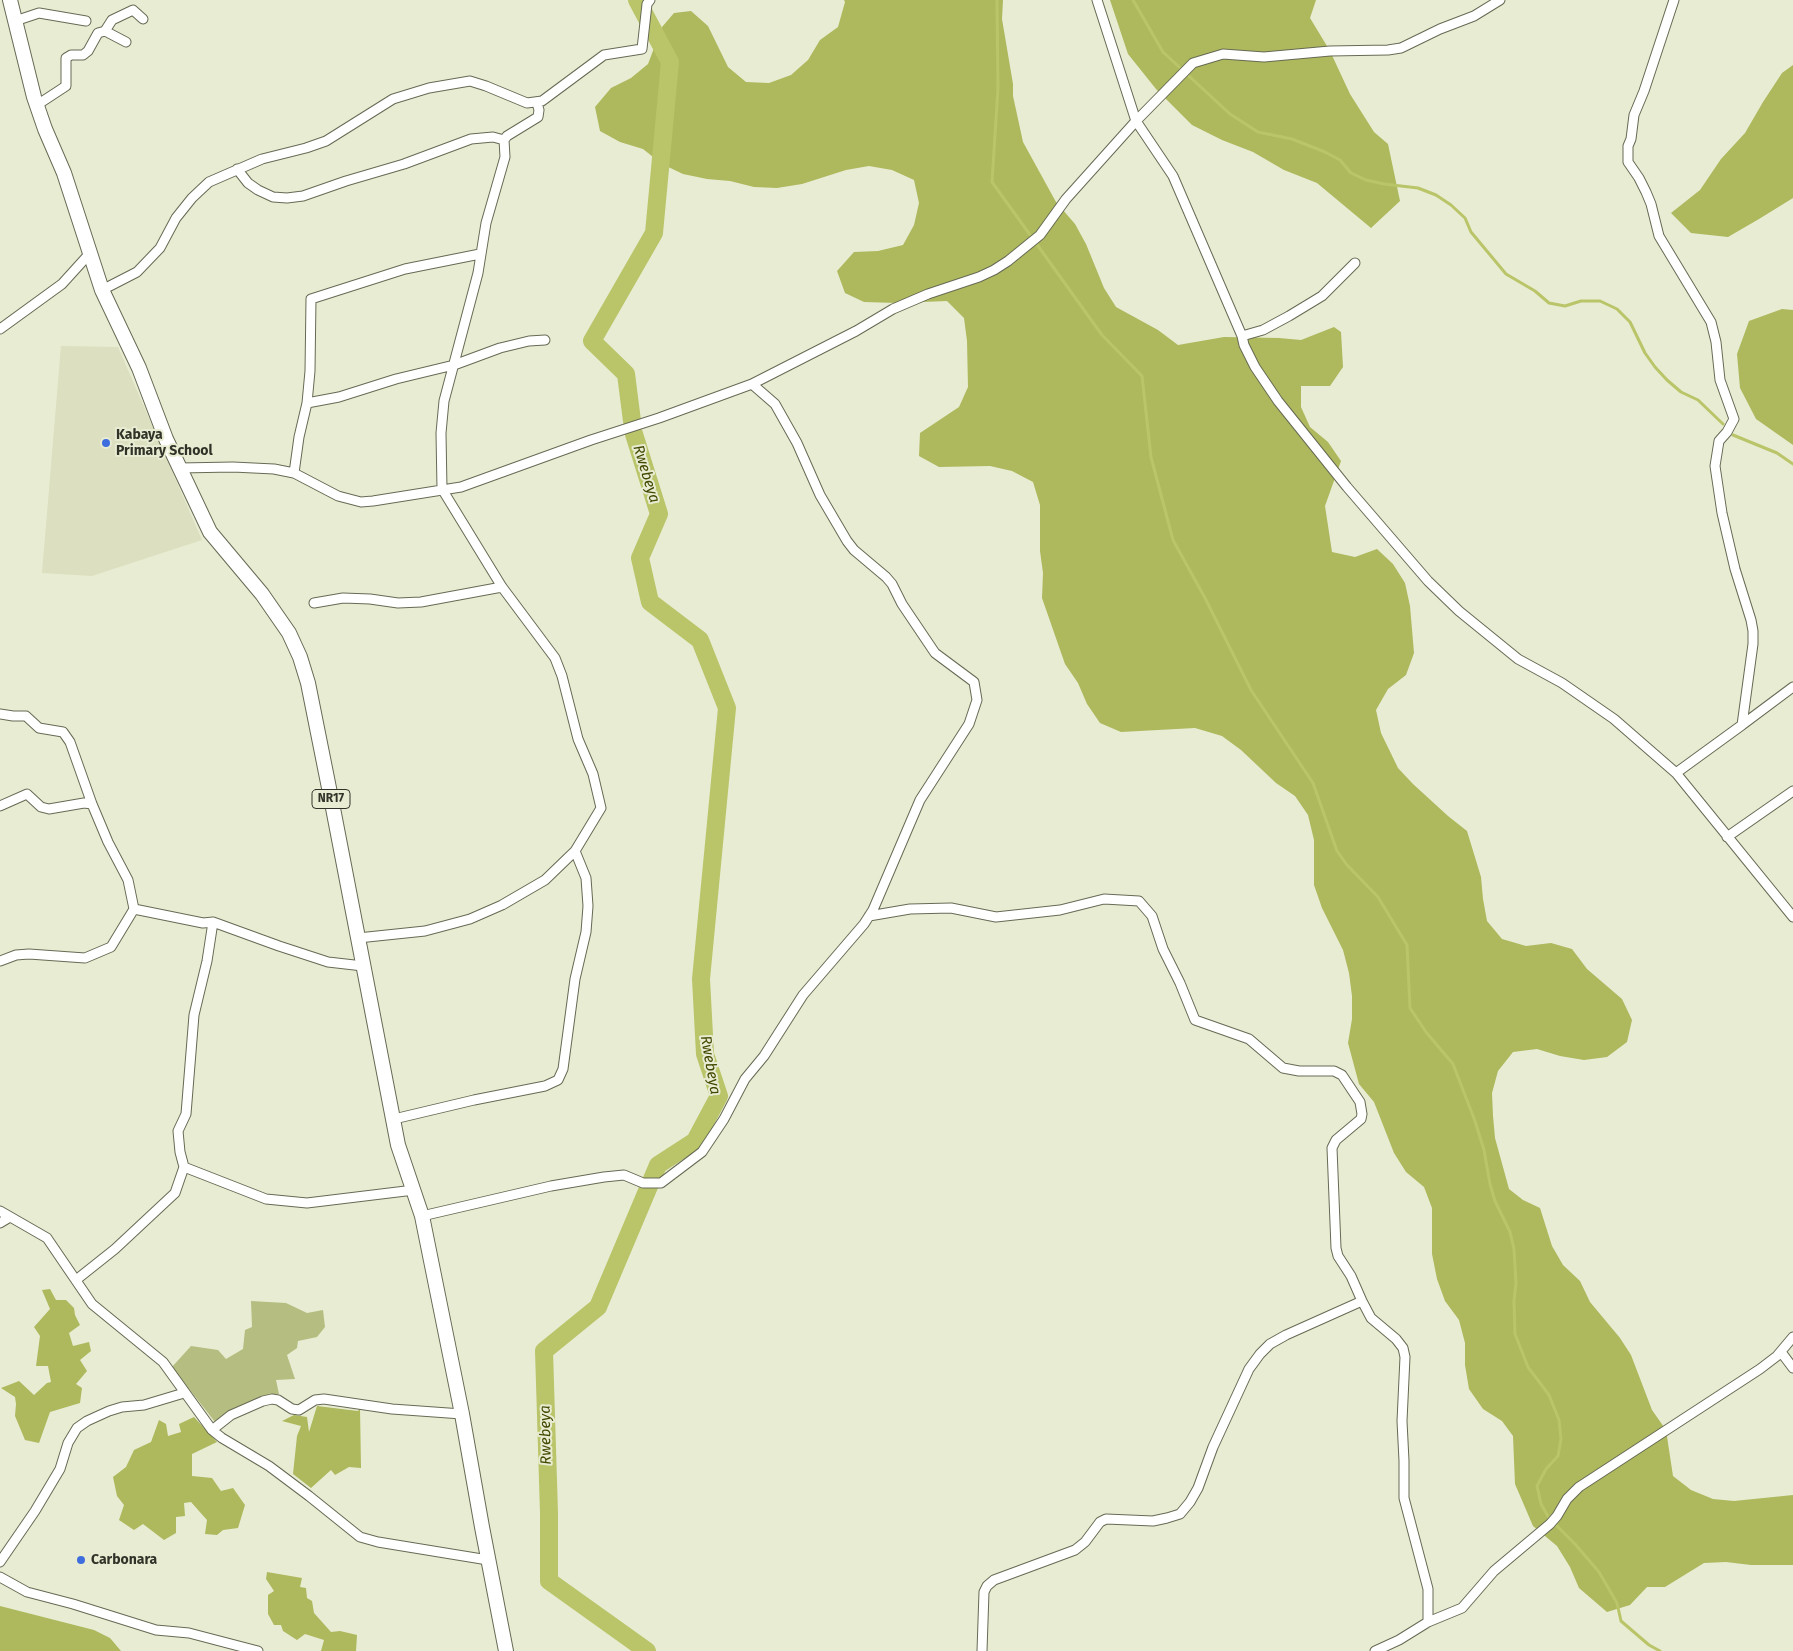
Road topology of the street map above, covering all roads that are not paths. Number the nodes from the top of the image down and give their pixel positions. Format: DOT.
graph roads {
  1 [pos="10,0"];
  2 [pos="650,0"];
  3 [pos="1097,0"];
  4 [pos="1500,0"];
  5 [pos="1674,0"];
  6 [pos="142,19"];
  7 [pos="15,21"];
  8 [pos="86,21"];
  9 [pos="105,32"];
  10 [pos="126,42"];
  11 [pos="537,103"];
  12 [pos="37,105"];
  13 [pos="1136,121"];
  14 [pos="504,140"];
  15 [pos="237,169"];
  16 [pos="91,252"];
  17 [pos="480,254"];
  18 [pos="1355,263"];
  19 [pos="102,290"];
  20 [pos="0,329"];
  21 [pos="1242,336"];
  22 [pos="546,340"];
  23 [pos="454,365"];
  24 [pos="752,384"];
  25 [pos="307,403"];
  26 [pos="180,468"];
  27 [pos="294,473"];
  28 [pos="442,489"];
  29 [pos="502,587"];
  30 [pos="314,603"];
  31 [pos="1793,687"];
  32 [pos="0,714"];
  33 [pos="1742,725"];
  34 [pos="1676,773"];
  35 [pos="1793,790"];
  36 [pos="92,804"];
  37 [pos="0,806"];
  38 [pos="1726,837"];
  39 [pos="575,851"];
  40 [pos="134,909"];
  41 [pos="1792,913"];
  42 [pos="869,916"];
  43 [pos="214,922"];
  44 [pos="358,938"];
  45 [pos="0,961"];
  46 [pos="363,966"];
  47 [pos="394,1119"];
  48 [pos="184,1167"];
  49 [pos="414,1190"];
  50 [pos="0,1211"];
  51 [pos="422,1216"];
  52 [pos="10,1217"];
  53 [pos="0,1223"];
  54 [pos="76,1280"];
  55 [pos="1362,1301"];
  56 [pos="1793,1337"];
  57 [pos="1780,1352"];
  58 [pos="1793,1368"];
  59 [pos="184,1393"];
  60 [pos="462,1414"];
  61 [pos="212,1430"];
  62 [pos="488,1560"];
  63 [pos="0,1562"];
  64 [pos="0,1577"];
  65 [pos="1428,1622"];
  66 [pos="258,1651"];
  67 [pos="506,1651"];
  68 [pos="982,1651"];
  69 [pos="1375,1651"];
  1 -- 7 [label="main road, NR17"];
  2 -- 11 [label="street"];
  3 -- 13 [label="street"];
  4 -- 13 [label="street"];
  5 -- 33 [label="street"];
  6 -- 9 [label="street"];
  7 -- 8 [label="street"];
  7 -- 12 [label="main road, NR17"];
  9 -- 10 [label="street"];
  9 -- 12 [label="street"];
  11 -- 14 [label="street"];
  11 -- 15 [label="street"];
  12 -- 16 [label="main road, NR17"];
  13 -- 21 [label="street"];
  13 -- 24 [label="street"];
  14 -- 15 [label="street"];
  14 -- 17 [label="street"];
  15 -- 19 [label="street"];
  16 -- 19 [label="main road, NR17"];
  16 -- 20 [label="street"];
  17 -- 23 [label="street"];
  17 -- 25 [label="street"];
  18 -- 21 [label="street"];
  19 -- 26 [label="main road, NR17"];
  21 -- 34 [label="street"];
  22 -- 23 [label="street"];
  23 -- 25 [label="street"];
  23 -- 28 [label="street"];
  24 -- 28 [label="street"];
  24 -- 42 [label="street"];
  25 -- 27 [label="street"];
  26 -- 27 [label="street"];
  26 -- 44 [label="main road, NR17"];
  27 -- 28 [label="street"];
  28 -- 29 [label="street"];
  29 -- 30 [label="street"];
  29 -- 39 [label="street"];
  31 -- 33 [label="street"];
  32 -- 36 [label="street"];
  33 -- 34 [label="street"];
  34 -- 38 [label="street"];
  35 -- 38 [label="street"];
  36 -- 37 [label="street"];
  36 -- 40 [label="street"];
  38 -- 41 [label="street"];
  39 -- 44 [label="street"];
  39 -- 47 [label="street"];
  40 -- 43 [label="street"];
  40 -- 45 [label="street"];
  42 -- 51 [label="street"];
  42 -- 55 [label="street"];
  43 -- 46 [label="street"];
  43 -- 48 [label="street"];
  44 -- 46 [label="main road, NR17"];
  46 -- 47 [label="main road, NR17"];
  47 -- 49 [label="main road, NR17"];
  48 -- 49 [label="street"];
  48 -- 54 [label="street"];
  49 -- 51 [label="main road, NR17"];
  50 -- 52 [label="street"];
  51 -- 60 [label="main road, NR17"];
  52 -- 53 [label="street"];
  52 -- 54 [label="street"];
  54 -- 59 [label="street"];
  55 -- 65 [label="street"];
  55 -- 68 [label="street"];
  56 -- 57 [label="street"];
  57 -- 58 [label="street"];
  57 -- 65 [label="street"];
  59 -- 61 [label="street"];
  59 -- 63 [label="street"];
  60 -- 61 [label="street"];
  60 -- 62 [label="main road, NR17"];
  61 -- 62 [label="street"];
  62 -- 67 [label="main road, NR17"];
  64 -- 66 [label="street"];
  65 -- 69 [label="street"];
}
